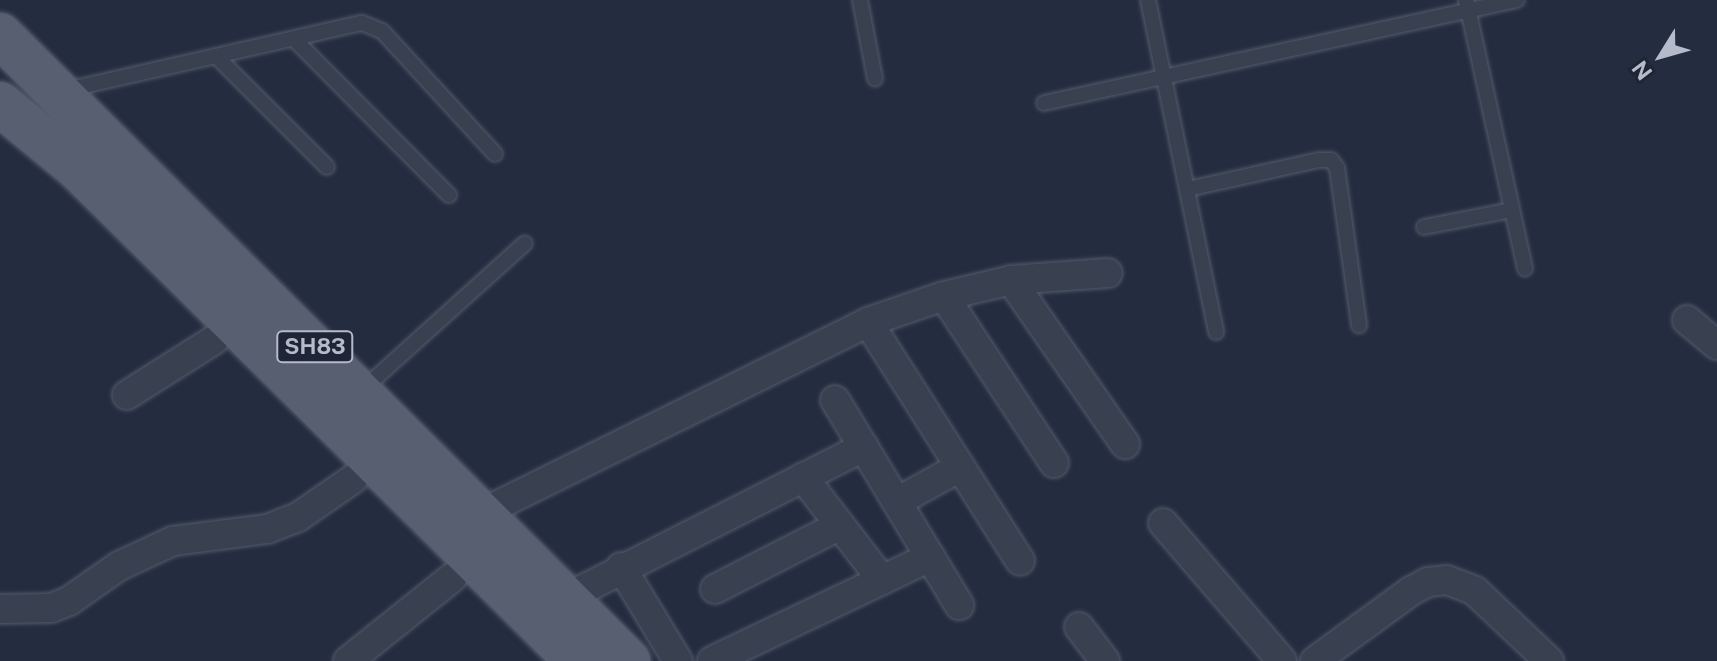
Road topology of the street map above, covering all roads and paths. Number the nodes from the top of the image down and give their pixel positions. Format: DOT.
graph roads {
  1 [pos="860,0"];
  2 [pos="1148,0"];
  3 [pos="1517,0"];
  4 [pos="1467,5"];
  5 [pos="0,35"];
  6 [pos="294,39"];
  7 [pos="216,56"];
  8 [pos="1166,77"];
  9 [pos="875,79"];
  10 [pos="56,92"];
  11 [pos="1044,103"];
  12 [pos="7,110"];
  13 [pos="495,154"];
  14 [pos="327,167"];
  15 [pos="1188,189"];
  16 [pos="449,195"];
  17 [pos="1512,210"];
  18 [pos="1424,227"];
  19 [pos="525,243"];
  20 [pos="1525,269"];
  21 [pos="1108,273"];
  22 [pos="1011,280"];
  23 [pos="944,296"];
  24 [pos="1687,320"];
  25 [pos="868,322"];
  26 [pos="1359,325"];
  27 [pos="1216,332"];
  28 [pos="214,340"];
  29 [pos="1717,345"];
  30 [pos="361,391"];
  31 [pos="127,395"];
  32 [pos="835,400"];
  33 [pos="1125,444"];
  34 [pos="864,447"];
  35 [pos="1054,463"];
  36 [pos="960,467"];
  37 [pos="803,477"];
  38 [pos="353,479"];
  39 [pos="897,502"];
  40 [pos="482,513"];
  41 [pos="1163,523"];
  42 [pos="840,525"];
  43 [pos="930,557"];
  44 [pos="1020,561"];
  45 [pos="621,567"];
  46 [pos="453,577"];
  47 [pos="882,580"];
  48 [pos="715,589"];
  49 [pos="566,598"];
  50 [pos="959,605"];
  51 [pos="0,609"];
  52 [pos="1079,627"];
  53 [pos="348,661"];
  54 [pos="535,661"];
  55 [pos="577,661"];
  56 [pos="628,661"];
  57 [pos="678,661"];
  58 [pos="712,661"];
  59 [pos="1105,661"];
  60 [pos="1282,661"];
  61 [pos="1315,661"];
  62 [pos="1549,661"];
  1 -- 9 [label="lane"];
  2 -- 8 [label="lane"];
  3 -- 4 [label="lane"];
  4 -- 8 [label="lane"];
  4 -- 17 [label="lane"];
  5 -- 10 [label="main road, SH83"];
  6 -- 7 [label="lane"];
  6 -- 13 [label="lane"];
  6 -- 16 [label="lane"];
  7 -- 10 [label="lane"];
  7 -- 14 [label="lane"];
  8 -- 11 [label="lane"];
  8 -- 15 [label="lane"];
  10 -- 30 [label="main road, SH83"];
  12 -- 28 [label="main road, SH83"];
  12 -- 55 [label="main road"];
  15 -- 26 [label="lane"];
  15 -- 27 [label="lane"];
  17 -- 18 [label="lane"];
  17 -- 20 [label="lane"];
  19 -- 30 [label="lane"];
  21 -- 22 [label="street"];
  22 -- 23 [label="street"];
  22 -- 33 [label="street"];
  23 -- 25 [label="street"];
  23 -- 35 [label="street"];
  24 -- 29 [label="street"];
  25 -- 36 [label="street"];
  25 -- 40 [label="street"];
  28 -- 31 [label="street"];
  28 -- 38 [label="main road, SH83"];
  30 -- 40 [label="main road, SH83"];
  32 -- 34 [label="street"];
  34 -- 37 [label="street"];
  34 -- 39 [label="street"];
  36 -- 39 [label="street"];
  36 -- 44 [label="street"];
  37 -- 42 [label="street"];
  37 -- 45 [label="street"];
  38 -- 46 [label="main road, SH83"];
  38 -- 51 [label="street"];
  39 -- 43 [label="street"];
  40 -- 49 [label="main road, SH83"];
  41 -- 60 [label="street"];
  42 -- 47 [label="street"];
  42 -- 48 [label="street"];
  43 -- 47 [label="street"];
  43 -- 50 [label="street"];
  45 -- 49 [label="street"];
  45 -- 57 [label="street"];
  46 -- 53 [label="street"];
  46 -- 54 [label="main road, SH83"];
  47 -- 58 [label="street"];
  49 -- 56 [label="main road, SH83"];
  52 -- 59 [label="street"];
  61 -- 62 [label="street"];
}
